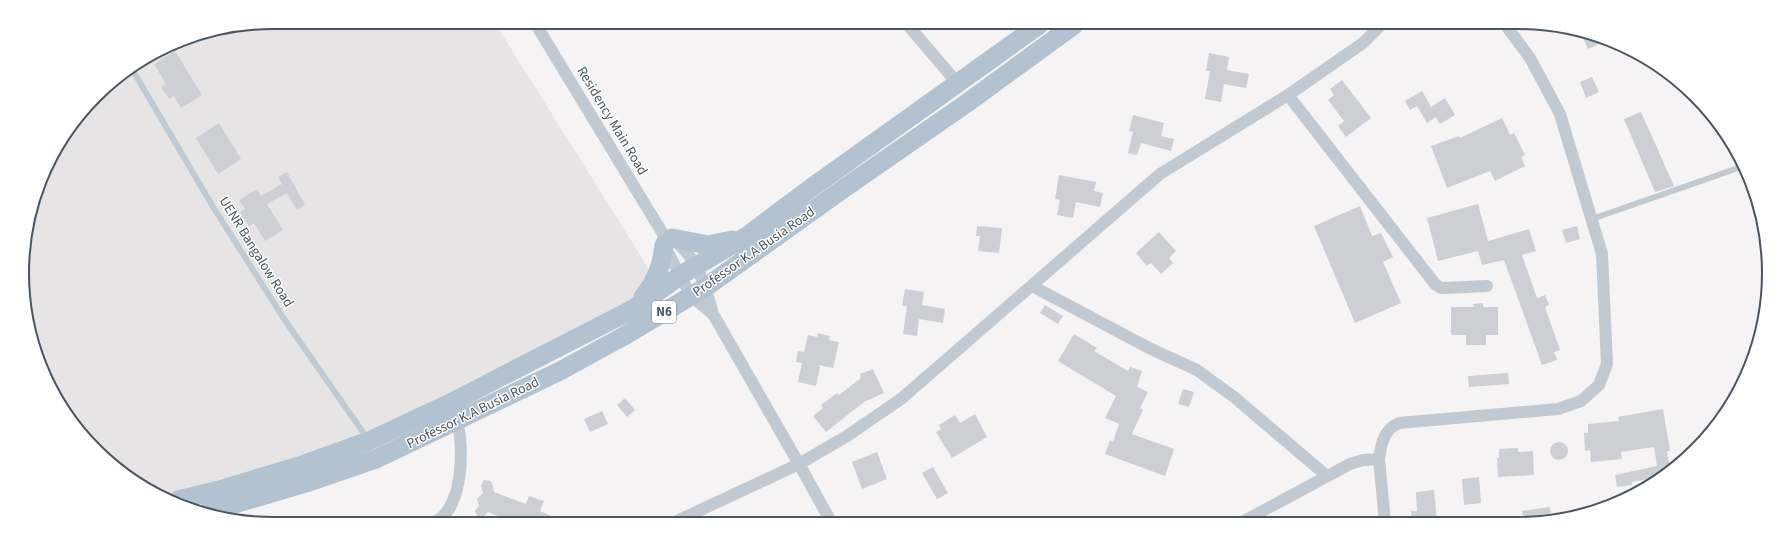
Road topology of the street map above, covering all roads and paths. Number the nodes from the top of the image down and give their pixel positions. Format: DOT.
graph roads {
  1 [pos="539,29"];
  2 [pos="911,29"];
  3 [pos="1034,29"];
  4 [pos="1069,29"];
  5 [pos="1377,29"];
  6 [pos="1508,29"];
  7 [pos="134,72"];
  8 [pos="958,84"];
  9 [pos="1288,95"];
  10 [pos="1738,168"];
  11 [pos="1592,219"];
  12 [pos="747,236"];
  13 [pos="666,239"];
  14 [pos="697,266"];
  15 [pos="681,275"];
  16 [pos="1032,286"];
  17 [pos="1487,286"];
  18 [pos="699,292"];
  19 [pos="635,308"];
  20 [pos="713,314"];
  21 [pos="450,403"];
  22 [pos="422,416"];
  23 [pos="457,420"];
  24 [pos="431,433"];
  25 [pos="369,441"];
  26 [pos="1379,459"];
  27 [pos="799,464"];
  28 [pos="1327,476"];
  29 [pos="182,499"];
  30 [pos="214,510"];
  31 [pos="443,517"];
  32 [pos="685,517"];
  33 [pos="828,517"];
  34 [pos="1251,517"];
  35 [pos="1385,517"];
  1 -- 13 [label="street, Residency Main Road"];
  2 -- 8 [label="street"];
  3 -- 8 [label="main road, Professor K.A Busia Road / N6"];
  4 -- 18 [label="main road, Professor K.A Busia Road / N6"];
  5 -- 9 [label="street"];
  6 -- 11 [label="street"];
  7 -- 25 [label="lane, UENR Bangalow Road"];
  8 -- 12 [label="main road, Professor K.A Busia Road / N6"];
  9 -- 16 [label="street"];
  9 -- 17 [label="street"];
  10 -- 11 [label="lane"];
  11 -- 26 [label="street"];
  12 -- 13 [label="main road"];
  12 -- 14 [label="main road, Professor K.A Busia Road / N6"];
  13 -- 14 [label="street"];
  13 -- 15 [label="street"];
  13 -- 19 [label="main road"];
  14 -- 15 [label="main road, Professor K.A Busia Road / N6"];
  14 -- 18 [label="street"];
  15 -- 18 [label="street"];
  15 -- 19 [label="main road, Professor K.A Busia Road / N6"];
  16 -- 27 [label="street"];
  16 -- 28 [label="street"];
  18 -- 20 [label="street"];
  18 -- 20 [label="street"];
  18 -- 23 [label="main road, Professor K.A Busia Road / N6"];
  19 -- 21 [label="main road, Professor K.A Busia Road / N6"];
  20 -- 27 [label="street"];
  21 -- 22 [label="main road, Professor K.A Busia Road / N6"];
  21 -- 23 [label="street"];
  22 -- 24 [label="main road"];
  22 -- 25 [label="main road, Professor K.A Busia Road / N6"];
  23 -- 24 [label="main road, Professor K.A Busia Road / N6"];
  23 -- 31 [label="street"];
  24 -- 30 [label="main road, Professor K.A Busia Road / N6"];
  25 -- 29 [label="main road, Professor K.A Busia Road / N6"];
  26 -- 28 [label="street"];
  26 -- 35 [label="street"];
  27 -- 32 [label="street"];
  27 -- 33 [label="street"];
  28 -- 34 [label="street"];
}
